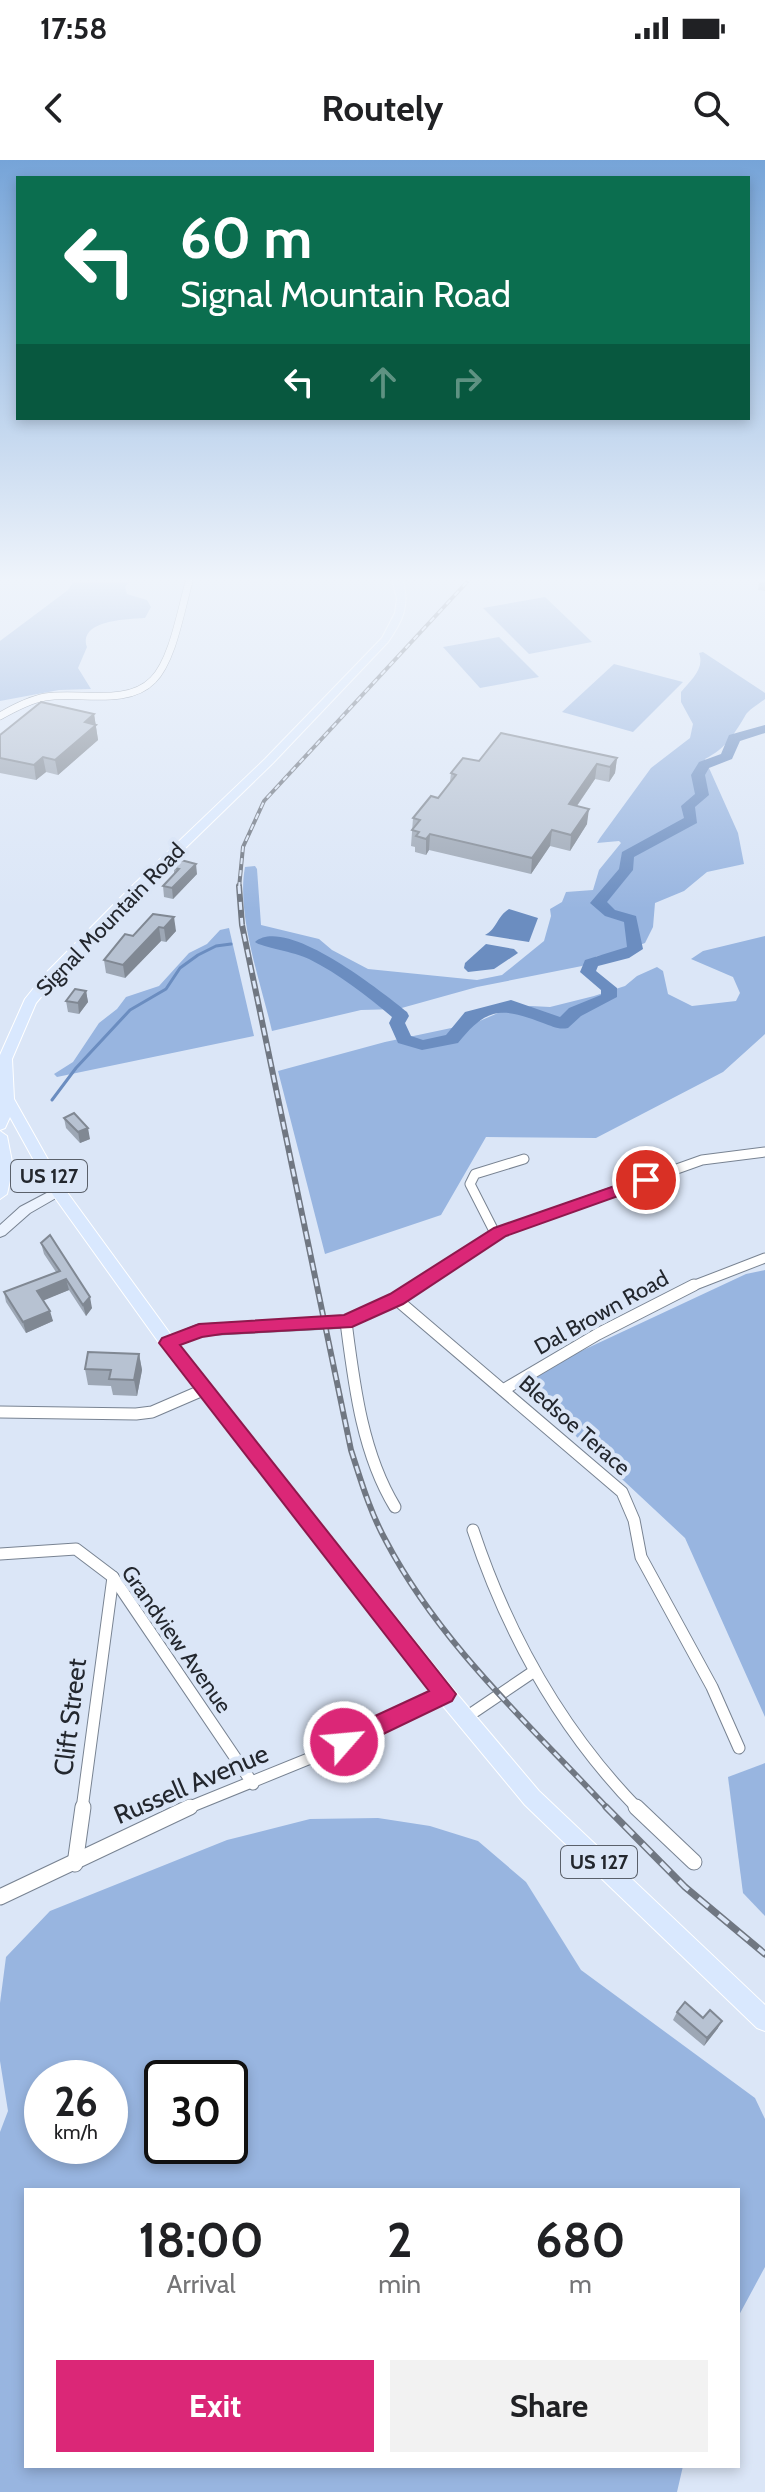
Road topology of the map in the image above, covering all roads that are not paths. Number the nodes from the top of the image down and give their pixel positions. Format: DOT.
graph roads {
  1 [pos="126,691"];
  2 [pos="336,691"];
  3 [pos="0,716"];
  4 [pos="8,1103"];
  5 [pos="0,1125"];
  6 [pos="0,1136"];
  7 [pos="765,1152"];
  8 [pos="524,1159"];
  9 [pos="58,1191"];
  10 [pos="0,1194"];
  11 [pos="0,1232"];
  12 [pos="496,1235"];
  13 [pos="765,1258"];
  14 [pos="396,1299"];
  15 [pos="346,1322"];
  16 [pos="168,1343"];
  17 [pos="203,1390"];
  18 [pos="503,1390"];
  19 [pos="0,1412"];
  20 [pos="395,1507"];
  21 [pos="473,1530"];
  22 [pos="0,1554"];
  23 [pos="113,1577"];
  24 [pos="533,1672"];
  25 [pos="445,1694"];
  26 [pos="465,1718"];
  27 [pos="739,1748"];
  28 [pos="253,1784"];
  29 [pos="694,1862"];
  30 [pos="75,1864"];
  31 [pos="0,1897"];
  32 [pos="765,2020"];
  1 -- 3 [label="street"];
  2 -- 4 [label="main road, Signal Mountain Road / US 127"];
  4 -- 5 [label="main road"];
  4 -- 9 [label="main road, Signal Mountain Road / US 127"];
  6 -- 10 [label="main road"];
  7 -- 12 [label="street"];
  8 -- 12 [label="street"];
  9 -- 11 [label="main road"];
  9 -- 16 [label="main road, Signal Mountain Road / US 127"];
  12 -- 14 [label="street"];
  13 -- 18 [label="street, Dal Brown Road"];
  14 -- 15 [label="street"];
  14 -- 18 [label="street, Bledsoe Terace"];
  15 -- 16 [label="street"];
  15 -- 20 [label="street"];
  16 -- 17 [label="main road, Signal Mountain Road / US 127"];
  17 -- 19 [label="street"];
  17 -- 25 [label="main road, Signal Mountain Road / US 127"];
  18 -- 27 [label="street, Bledsoe Terace"];
  21 -- 24 [label="street"];
  22 -- 23 [label="street, Grandview Avenue"];
  23 -- 28 [label="street, Grandview Avenue"];
  23 -- 30 [label="street, Clift Street"];
  24 -- 26 [label="street"];
  24 -- 29 [label="street"];
  25 -- 26 [label="main road, Signal Mountain Road / US 127"];
  25 -- 28 [label="street, Russell Avenue"];
  26 -- 32 [label="main road, Signal Mountain Road / US 127"];
  28 -- 30 [label="street, Russell Avenue"];
  30 -- 31 [label="street, Russell Avenue"];
}
